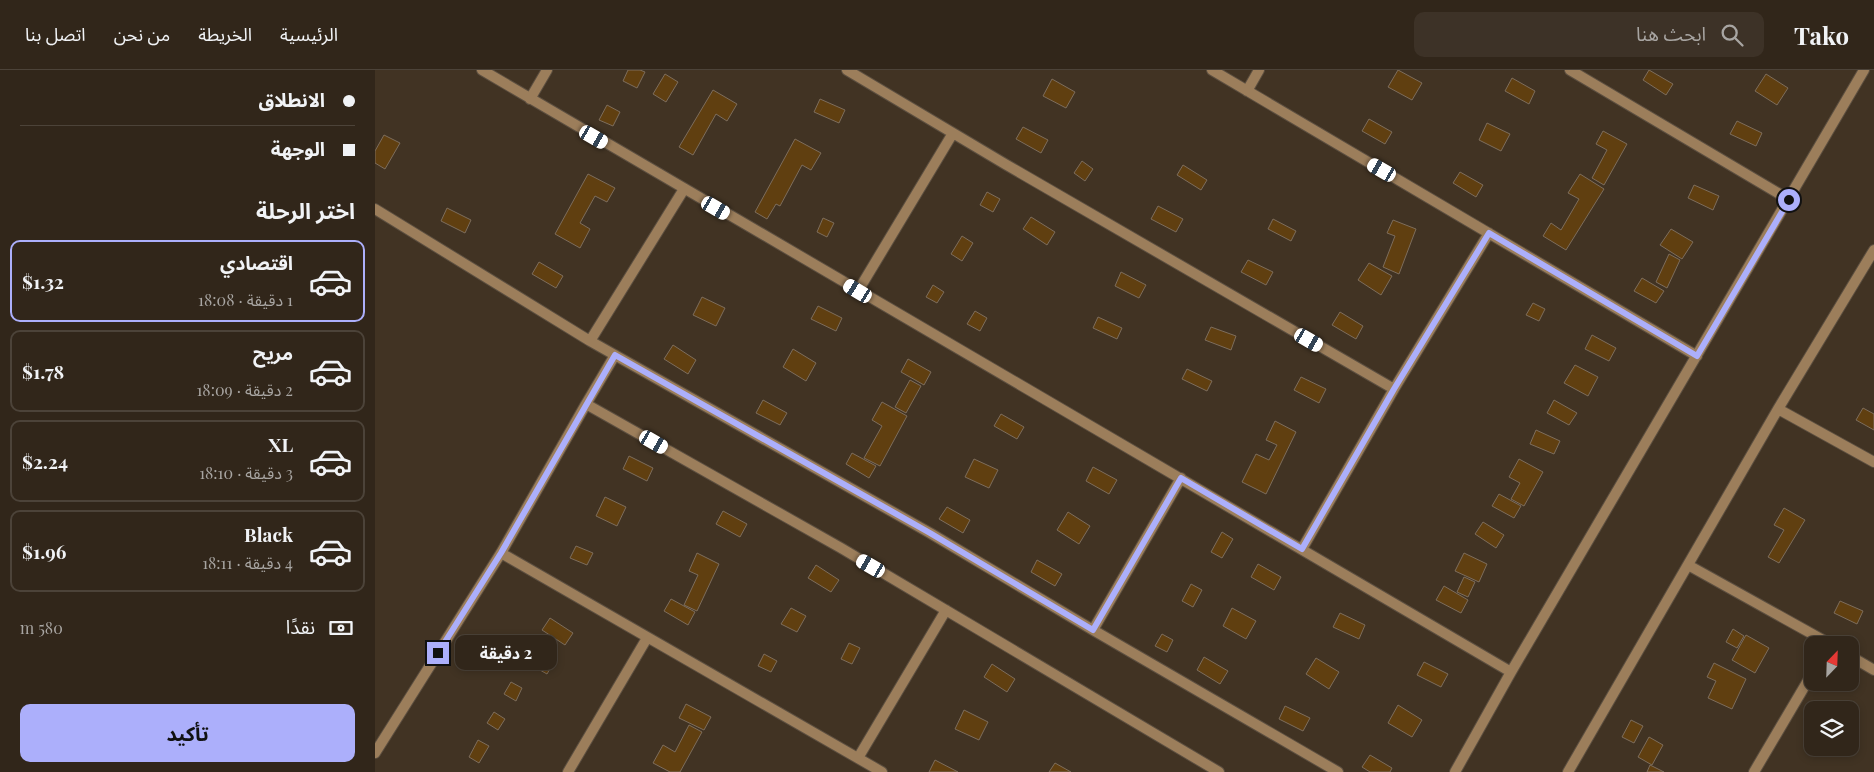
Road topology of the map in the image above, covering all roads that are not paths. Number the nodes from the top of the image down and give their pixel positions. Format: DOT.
graph roads {
  1 [pos="482,70"];
  2 [pos="547,70"];
  3 [pos="847,70"];
  4 [pos="1212,70"];
  5 [pos="1259,70"];
  6 [pos="1570,70"];
  7 [pos="1864,70"];
  8 [pos="1582,73"];
  9 [pos="1247,91"];
  10 [pos="530,99"];
  11 [pos="953,133"];
  12 [pos="684,189"];
  13 [pos="1789,200"];
  14 [pos="375,209"];
  15 [pos="1489,233"];
  16 [pos="1874,250"];
  17 [pos="858,291"];
  18 [pos="589,341"];
  19 [pos="615,355"];
  20 [pos="1697,356"];
  21 [pos="1394,389"];
  22 [pos="586,404"];
  23 [pos="1778,409"];
  24 [pos="1874,462"];
  25 [pos="1181,478"];
  26 [pos="1302,549"];
  27 [pos="501,553"];
  28 [pos="1688,565"];
  29 [pos="947,610"];
  30 [pos="1093,630"];
  31 [pos="1814,636"];
  32 [pos="647,638"];
  33 [pos="1859,661"];
  34 [pos="1874,670"];
  35 [pos="1511,672"];
  36 [pos="1804,687"];
  37 [pos="375,753"];
  38 [pos="858,758"];
  39 [pos="568,772"];
  40 [pos="882,772"];
  41 [pos="1219,772"];
  42 [pos="1338,772"];
  43 [pos="1455,772"];
  44 [pos="1568,772"];
  45 [pos="1754,772"];
  1 -- 10 [label="street"];
  2 -- 10 [label="street"];
  3 -- 11 [label="street"];
  4 -- 9 [label="street"];
  5 -- 9 [label="street"];
  6 -- 8 [label="street"];
  7 -- 13 [label="street"];
  8 -- 13 [label="street"];
  9 -- 15 [label="street"];
  10 -- 12 [label="street"];
  11 -- 17 [label="street"];
  11 -- 21 [label="street"];
  12 -- 17 [label="street"];
  12 -- 18 [label="street"];
  13 -- 20 [label="street"];
  14 -- 18 [label="street"];
  15 -- 20 [label="street"];
  15 -- 21 [label="street"];
  16 -- 23 [label="street"];
  17 -- 25 [label="street"];
  18 -- 19 [label="street"];
  19 -- 22 [label="street"];
  19 -- 30 [label="street"];
  20 -- 35 [label="street"];
  21 -- 26 [label="street"];
  22 -- 27 [label="street"];
  22 -- 29 [label="street"];
  23 -- 24 [label="street"];
  23 -- 28 [label="street"];
  25 -- 26 [label="street"];
  25 -- 30 [label="street"];
  26 -- 35 [label="street"];
  27 -- 32 [label="street"];
  27 -- 37 [label="street"];
  28 -- 31 [label="street"];
  28 -- 44 [label="street"];
  29 -- 38 [label="street"];
  29 -- 41 [label="street"];
  30 -- 42 [label="street"];
  32 -- 38 [label="street"];
  32 -- 39 [label="street"];
  33 -- 34 [label="street"];
  35 -- 43 [label="street"];
  36 -- 45 [label="street"];
  38 -- 40 [label="street"];
}
